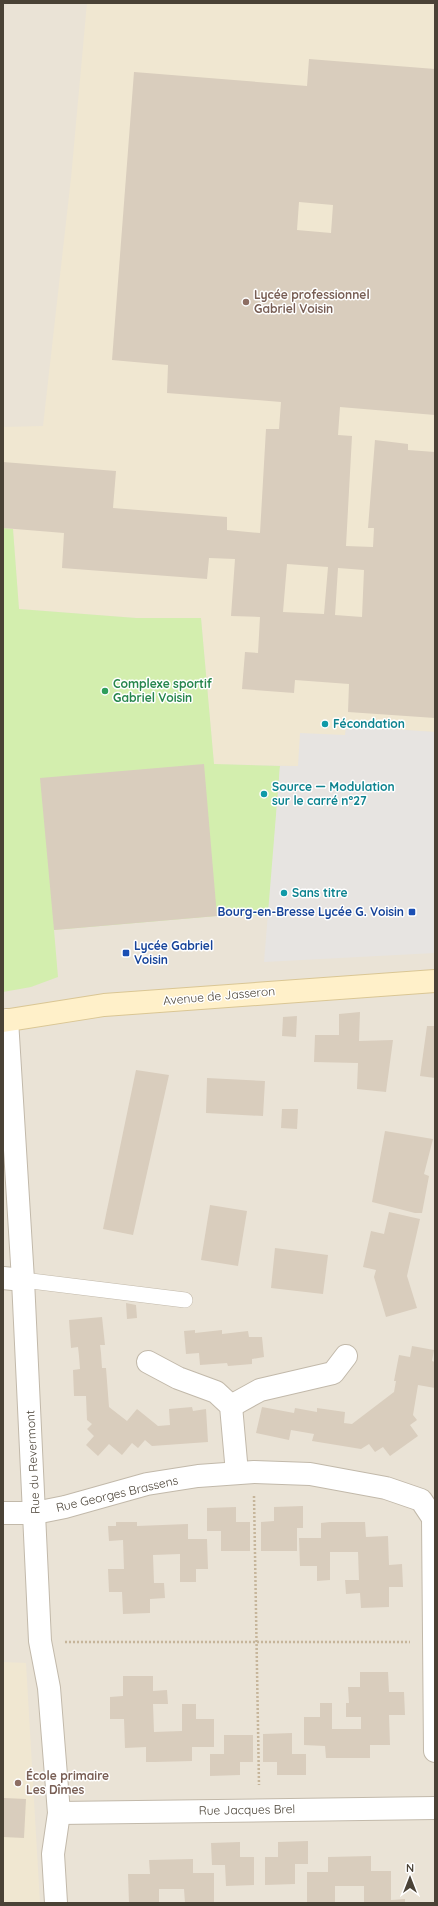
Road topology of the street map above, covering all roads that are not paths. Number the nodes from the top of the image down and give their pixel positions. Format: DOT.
graph roads {
  1 [pos="435,981"];
  2 [pos="5,1020"];
  3 [pos="7,1069"];
  4 [pos="13,1279"];
  5 [pos="185,1300"];
  6 [pos="346,1356"];
  7 [pos="148,1362"];
  8 [pos="231,1406"];
  9 [pos="246,1472"];
  10 [pos="3,1513"];
  11 [pos="35,1513"];
  12 [pos="435,1751"];
  13 [pos="435,1808"];
  14 [pos="59,1813"];
  15 [pos="56,1903"];
  1 -- 2 [label="main road, Avenue de Jasseron"];
  2 -- 3 [label="street, Rue du Revermont"];
  3 -- 4 [label="street, Rue du Revermont"];
  4 -- 5 [label="lane"];
  4 -- 11 [label="street, Rue du Revermont"];
  6 -- 8 [label="street"];
  7 -- 8 [label="street"];
  8 -- 9 [label="street"];
  9 -- 11 [label="street, Rue Georges Brassens"];
  9 -- 12 [label="street, Rue Georges Brassens"];
  10 -- 11 [label="street, Rue Georges Brassens"];
  11 -- 14 [label="street, Rue du Revermont"];
  13 -- 14 [label="street, Rue Jacques Brel"];
  14 -- 15 [label="street, Rue du Revermont"];
}
